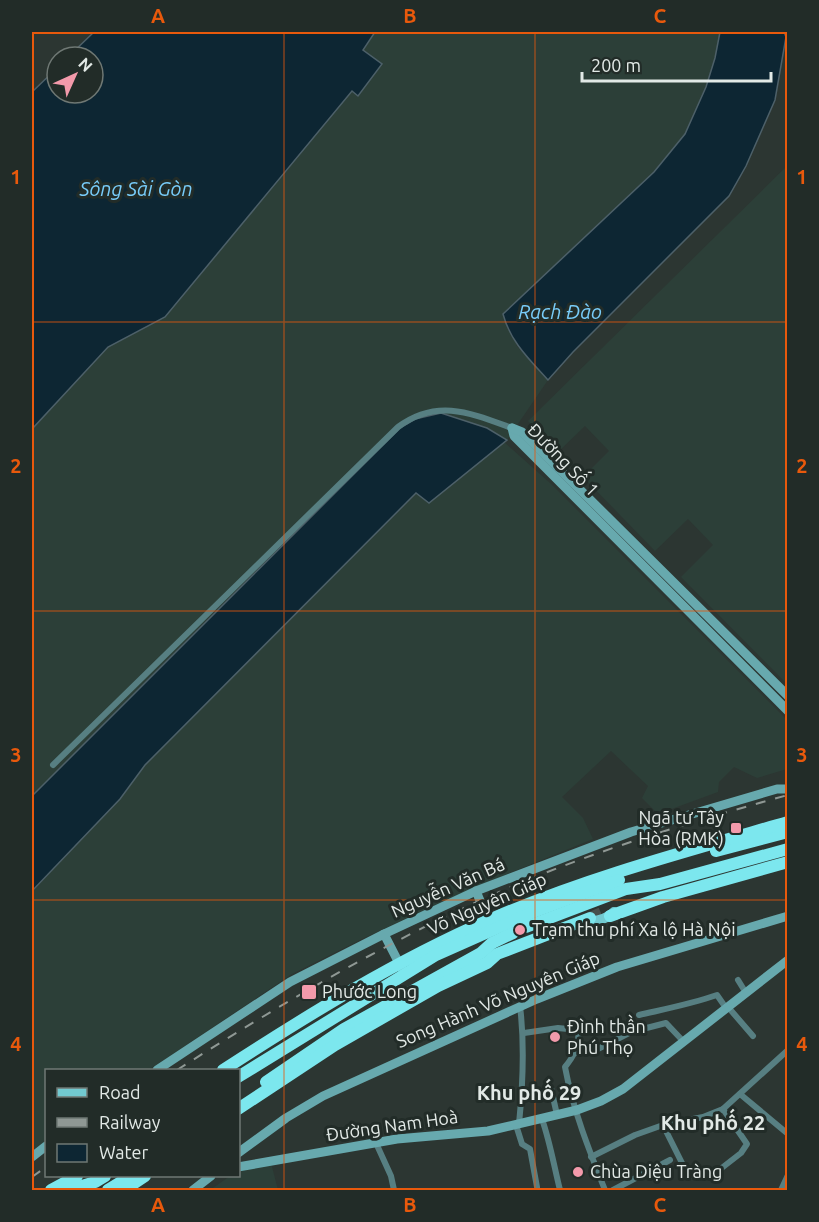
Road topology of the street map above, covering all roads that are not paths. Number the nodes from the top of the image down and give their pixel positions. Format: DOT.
graph roads {
  1 [pos="512,428"];
  2 [pos="788,696"];
  3 [pos="788,711"];
  4 [pos="53,765"];
  5 [pos="788,783"];
  6 [pos="777,789"];
  7 [pos="788,789"];
  8 [pos="788,822"];
  9 [pos="788,832"];
  10 [pos="788,849"];
  11 [pos="788,862"];
  12 [pos="660,884"];
  13 [pos="477,891"];
  14 [pos="610,912"];
  15 [pos="788,916"];
  16 [pos="590,918"];
  17 [pos="488,920"];
  18 [pos="575,923"];
  19 [pos="526,927"];
  20 [pos="513,933"];
  21 [pos="384,934"];
  22 [pos="446,941"];
  23 [pos="481,953"];
  24 [pos="497,954"];
  25 [pos="436,955"];
  26 [pos="788,960"];
  27 [pos="402,969"];
  28 [pos="738,980"];
  29 [pos="746,993"];
  30 [pos="520,1006"];
  31 [pos="727,1007"];
  32 [pos="639,1015"];
  33 [pos="524,1033"];
  34 [pos="753,1036"];
  35 [pos="683,1041"];
  36 [pos="788,1050"];
  37 [pos="575,1053"];
  38 [pos="160,1069"];
  39 [pos="226,1069"];
  40 [pos="240,1076"];
  41 [pos="550,1088"];
  42 [pos="740,1094"];
  43 [pos="240,1099"];
  44 [pos="240,1108"];
  45 [pos="723,1109"];
  46 [pos="577,1110"];
  47 [pos="557,1115"];
  48 [pos="542,1119"];
  49 [pos="517,1124"];
  50 [pos="663,1125"];
  51 [pos="788,1134"];
  52 [pos="376,1143"];
  53 [pos="45,1147"];
  54 [pos="240,1152"];
  55 [pos="32,1157"];
  56 [pos="591,1157"];
  57 [pos="670,1160"];
  58 [pos="240,1167"];
  59 [pos="714,1174"];
  60 [pos="788,1175"];
  61 [pos="77,1177"];
  62 [pos="78,1177"];
  63 [pos="103,1177"];
  64 [pos="129,1177"];
  65 [pos="131,1177"];
  66 [pos="144,1177"];
  67 [pos="210,1177"];
  68 [pos="689,1177"];
  69 [pos="537,1186"];
  70 [pos="70,1190"];
  71 [pos="51,1191"];
  72 [pos="108,1191"];
  73 [pos="124,1191"];
  74 [pos="193,1191"];
  75 [pos="394,1191"];
  76 [pos="560,1191"];
  77 [pos="605,1191"];
  78 [pos="613,1191"];
  79 [pos="781,1191"];
  1 -- 2 [label="main road, Đường Số 1"];
  1 -- 3 [label="main road, Đường Số 1"];
  1 -- 4 [label="street"];
  5 -- 6 [label="main road, Nguyễn Văn Bá"];
  6 -- 7 [label="main road, Nguyễn Văn Bá"];
  6 -- 13 [label="main road, Nguyễn Văn Bá"];
  8 -- 17 [label="highway, Võ Nguyên Giáp"];
  9 -- 25 [label="highway, Võ Nguyên Giáp"];
  10 -- 12 [label="highway, Võ Nguyên Giáp"];
  11 -- 14 [label="highway"];
  12 -- 14 [label="highway"];
  12 -- 19 [label="highway, Võ Nguyên Giáp"];
  13 -- 17 [label="main road"];
  13 -- 21 [label="main road, Nguyễn Văn Bá"];
  14 -- 18 [label="main road"];
  15 -- 30 [label="main road, Song Hành Võ Nguyên Giáp"];
  16 -- 18 [label="highway"];
  17 -- 22 [label="highway, Võ Nguyên Giáp"];
  18 -- 24 [label="highway"];
  20 -- 23 [label="highway, Võ Nguyên Giáp"];
  21 -- 27 [label="main road"];
  21 -- 38 [label="main road, Nguyễn Văn Bá"];
  22 -- 25 [label="highway"];
  22 -- 27 [label="highway, Võ Nguyên Giáp"];
  23 -- 24 [label="highway"];
  23 -- 43 [label="highway, Võ Nguyên Giáp"];
  24 -- 44 [label="highway"];
  25 -- 27 [label="highway, Võ Nguyên Giáp"];
  26 -- 29 [label="main road, Đường Nam Hoà"];
  27 -- 39 [label="highway, Võ Nguyên Giáp"];
  27 -- 40 [label="highway, Võ Nguyên Giáp"];
  28 -- 29 [label="street"];
  29 -- 31 [label="main road, Đường Nam Hoà"];
  30 -- 33 [label="street"];
  30 -- 54 [label="main road, Song Hành Võ Nguyên Giáp"];
  31 -- 32 [label="street"];
  31 -- 34 [label="street"];
  31 -- 35 [label="main road, Đường Nam Hoà"];
  33 -- 37 [label="street"];
  33 -- 49 [label="street"];
  35 -- 37 [label="street"];
  35 -- 46 [label="main road, Đường Nam Hoà"];
  36 -- 42 [label="street"];
  37 -- 46 [label="street"];
  41 -- 47 [label="street"];
  42 -- 45 [label="street"];
  42 -- 51 [label="street"];
  45 -- 50 [label="street"];
  45 -- 59 [label="street"];
  46 -- 47 [label="main road, Đường Nam Hoà"];
  46 -- 56 [label="street"];
  47 -- 48 [label="main road, Đường Nam Hoà"];
  48 -- 49 [label="main road, Đường Nam Hoà"];
  48 -- 76 [label="street"];
  49 -- 52 [label="main road, Đường Nam Hoà"];
  49 -- 69 [label="street"];
  50 -- 56 [label="street"];
  50 -- 68 [label="street"];
  52 -- 58 [label="main road, Đường Nam Hoà"];
  52 -- 75 [label="street"];
  53 -- 55 [label="main road"];
  56 -- 77 [label="street"];
  57 -- 78 [label="street"];
  60 -- 79 [label="street"];
  61 -- 71 [label="highway"];
  62 -- 70 [label="highway"];
  63 -- 70 [label="highway"];
  64 -- 72 [label="highway"];
  65 -- 73 [label="highway"];
  66 -- 73 [label="highway"];
  67 -- 74 [label="main road"];
}
